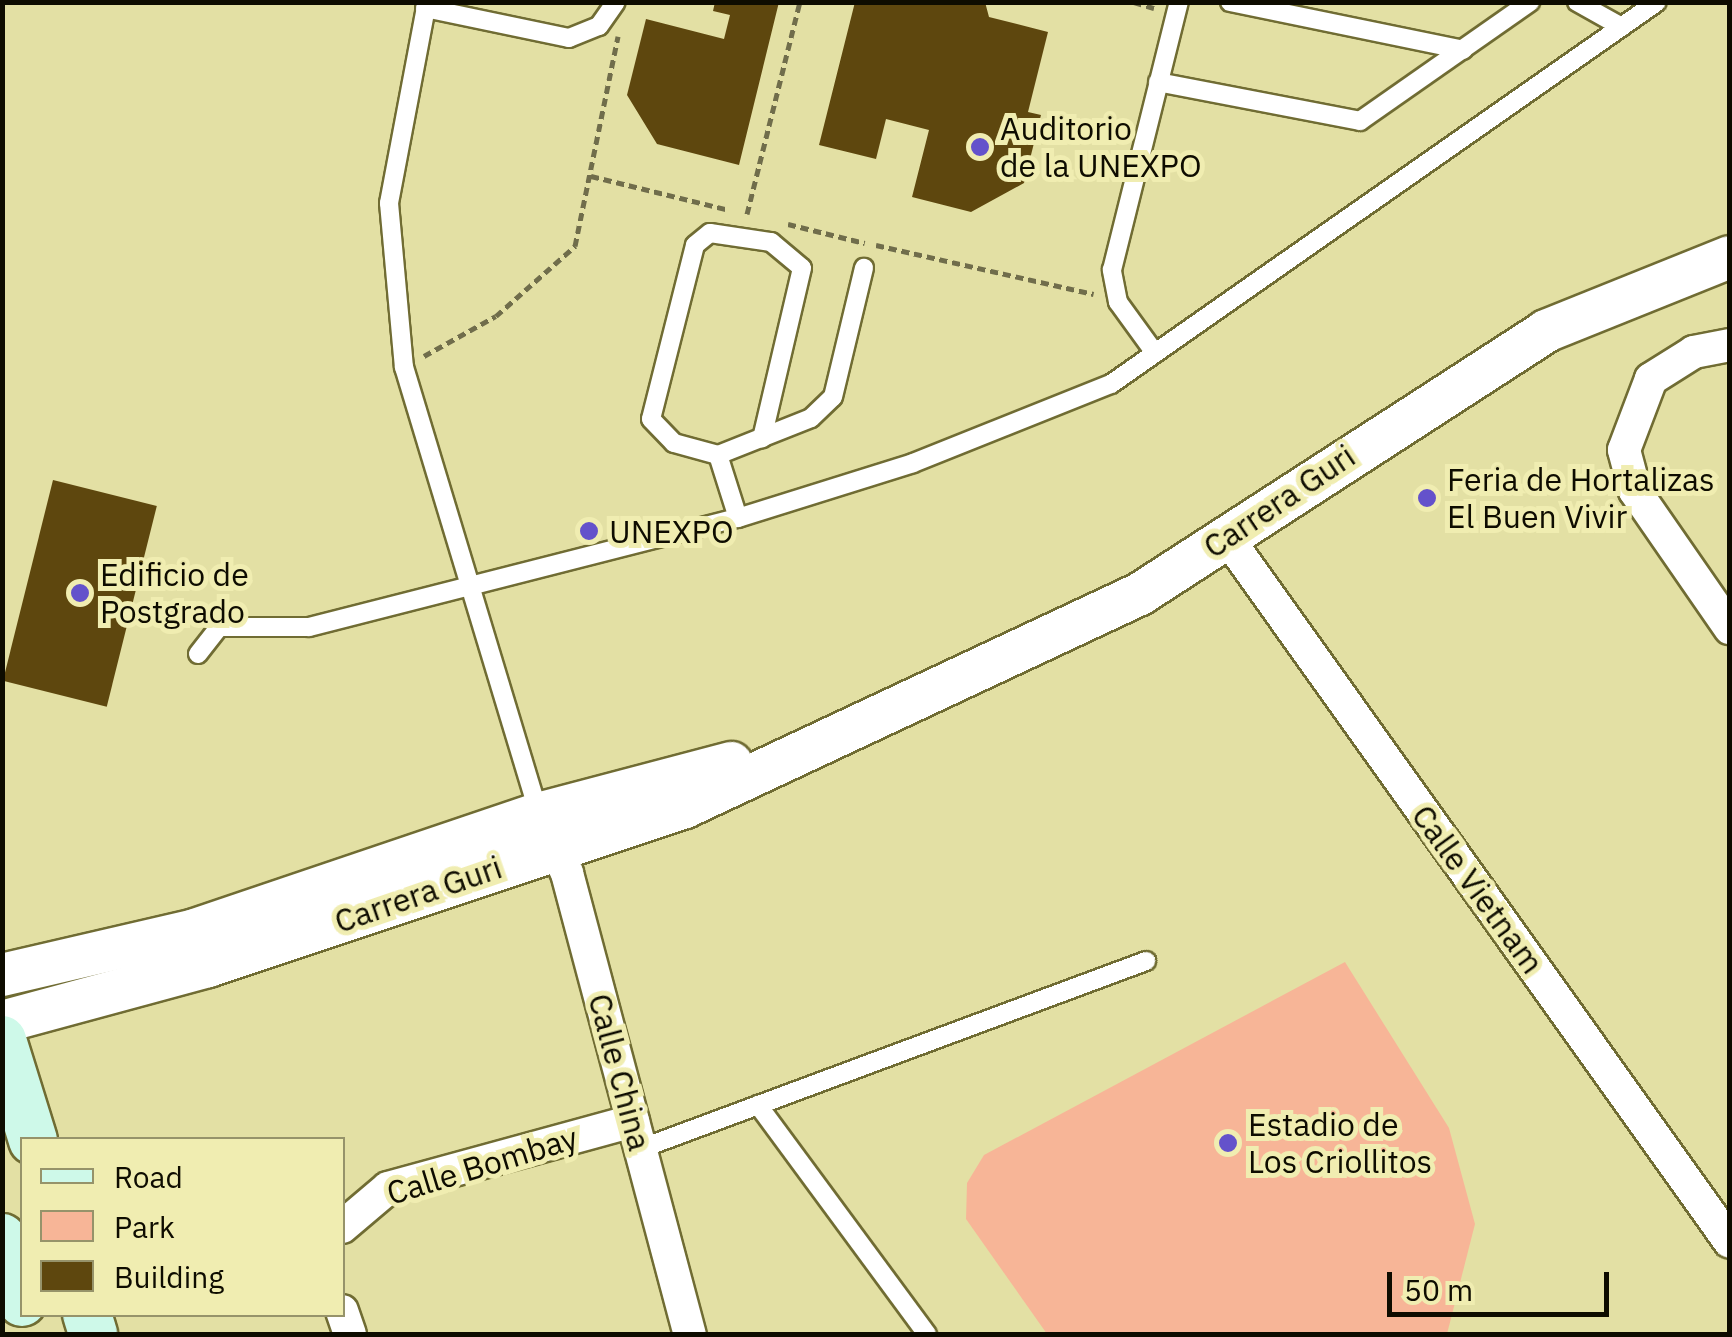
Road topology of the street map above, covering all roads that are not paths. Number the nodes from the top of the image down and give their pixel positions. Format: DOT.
graph roads {
  1 [pos="1179,2"];
  2 [pos="1230,2"];
  3 [pos="1530,2"];
  4 [pos="1577,2"];
  5 [pos="1657,2"];
  6 [pos="426,6"];
  7 [pos="612,10"];
  8 [pos="1622,27"];
  9 [pos="1463,50"];
  10 [pos="1158,82"];
  11 [pos="1730,257"];
  12 [pos="864,268"];
  13 [pos="1730,344"];
  14 [pos="1154,354"];
  15 [pos="762,438"];
  16 [pos="718,454"];
  17 [pos="738,518"];
  18 [pos="1226,536"];
  19 [pos="471,585"];
  20 [pos="1730,628"];
  21 [pos="198,654"];
  22 [pos="546,831"];
  23 [pos="1146,961"];
  24 [pos="2,976"];
  25 [pos="2,1022"];
  26 [pos="2,1040"];
  27 [pos="758,1105"];
  28 [pos="636,1135"];
  29 [pos="32,1137"];
  30 [pos="345,1224"];
  31 [pos="2,1238"];
  32 [pos="1729,1239"];
  33 [pos="20,1296"];
  34 [pos="690,1334"];
  35 [pos="926,1334"];
  1 -- 10 [label="lane"];
  2 -- 9 [label="lane"];
  3 -- 9 [label="lane"];
  4 -- 8 [label="lane"];
  5 -- 8 [label="lane"];
  6 -- 7 [label="lane"];
  6 -- 19 [label="lane"];
  8 -- 14 [label="lane"];
  9 -- 10 [label="lane"];
  10 -- 14 [label="lane"];
  11 -- 18 [label="street, Carrera Guri"];
  12 -- 15 [label="lane"];
  13 -- 20 [label="street"];
  14 -- 17 [label="lane"];
  15 -- 16 [label="lane"];
  15 -- 16 [label="lane"];
  16 -- 17 [label="lane"];
  17 -- 19 [label="lane"];
  18 -- 22 [label="street, Carrera Guri"];
  18 -- 32 [label="street, Calle Vietnam"];
  19 -- 21 [label="lane"];
  19 -- 22 [label="lane"];
  22 -- 24 [label="street, Carrera Guri"];
  22 -- 25 [label="street, Carrera Guri"];
  22 -- 28 [label="street, Calle China"];
  23 -- 27 [label="lane"];
  26 -- 29 [label="main road"];
  27 -- 28 [label="lane"];
  27 -- 35 [label="lane"];
  28 -- 30 [label="street, Calle Bombay"];
  28 -- 34 [label="street, Calle China"];
  31 -- 33 [label="main road"];
}
